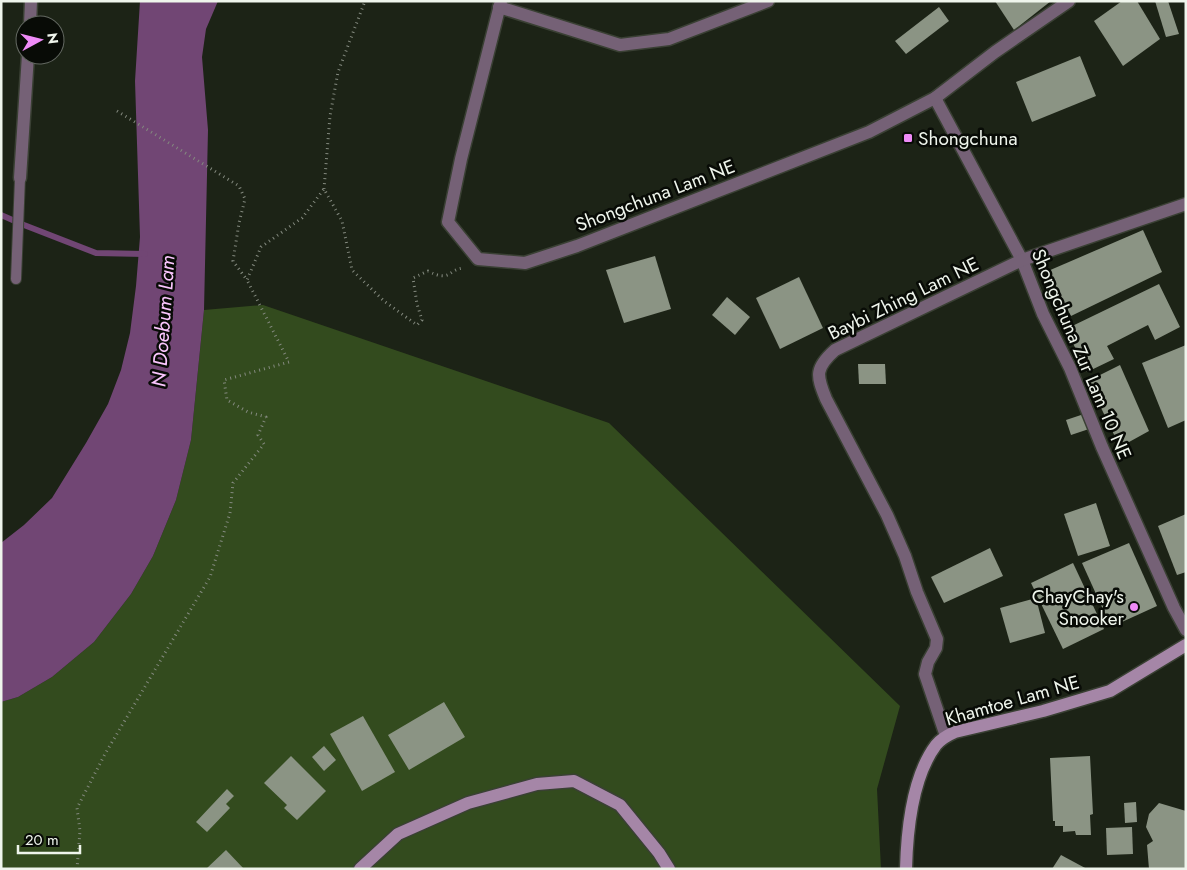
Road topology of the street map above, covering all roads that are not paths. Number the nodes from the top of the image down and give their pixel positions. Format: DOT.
graph roads {
  1 [pos="31,1"];
  2 [pos="768,1"];
  3 [pos="1070,1"];
  4 [pos="500,4"];
  5 [pos="30,15"];
  6 [pos="27,65"];
  7 [pos="935,98"];
  8 [pos="20,178"];
  9 [pos="1185,209"];
  10 [pos="1022,260"];
  11 [pos="16,279"];
  12 [pos="1186,630"];
  13 [pos="1186,644"];
  14 [pos="946,736"];
  15 [pos="360,869"];
  16 [pos="669,869"];
  17 [pos="906,869"];
  1 -- 5 [label="street"];
  2 -- 4 [label="street"];
  3 -- 7 [label="street, Shongchuna Lam NE"];
  4 -- 7 [label="street, Shongchuna Lam NE"];
  6 -- 8 [label="street"];
  7 -- 10 [label="street, Shongchuna Zur Lam 10 NE"];
  8 -- 11 [label="lane"];
  9 -- 10 [label="street, Baybi Zhing Lam NE"];
  10 -- 12 [label="street, Shongchuna Zur Lam 10 NE"];
  10 -- 14 [label="street, Baybi Zhing Lam NE"];
  13 -- 14 [label="main road, Khamtoe Lam NE"];
  14 -- 17 [label="main road, Khamtoe Lam NE"];
  15 -- 16 [label="main road"];
}
